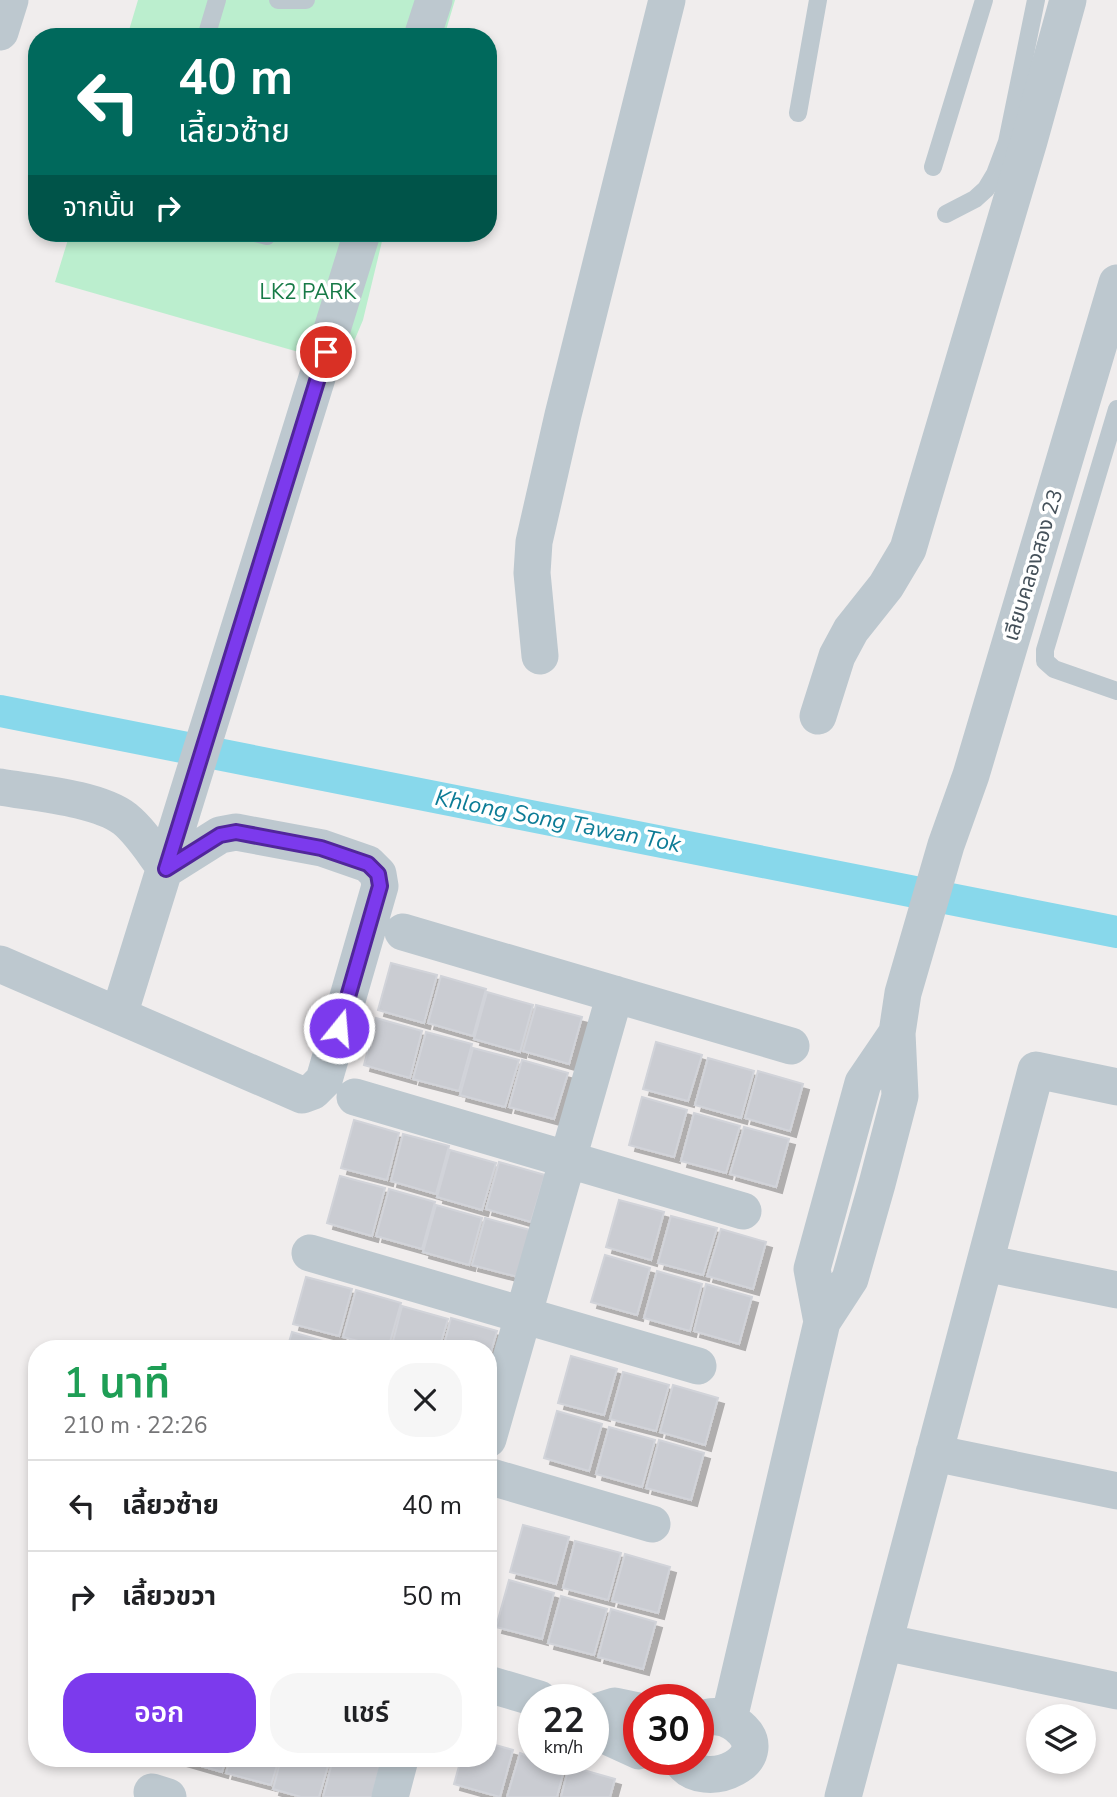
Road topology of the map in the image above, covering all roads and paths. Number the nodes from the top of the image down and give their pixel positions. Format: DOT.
graph roads {
  1 [pos="10,0"];
  2 [pos="217,0"];
  3 [pos="278,0"];
  4 [pos="306,0"];
  5 [pos="433,0"];
  6 [pos="667,0"];
  7 [pos="818,0"];
  8 [pos="984,0"];
  9 [pos="1036,0"];
  10 [pos="1068,0"];
  11 [pos="209,28"];
  12 [pos="425,28"];
  13 [pos="0,32"];
  14 [pos="798,113"];
  15 [pos="933,167"];
  16 [pos="946,214"];
  17 [pos="359,242"];
  18 [pos="1117,283"];
  19 [pos="1117,409"];
  20 [pos="540,656"];
  21 [pos="1117,691"];
  22 [pos="818,716"];
  23 [pos="0,787"];
  24 [pos="169,858"];
  25 [pos="403,932"];
  26 [pos="0,964"];
  27 [pos="615,994"];
  28 [pos="119,1015"];
  29 [pos="791,1046"];
  30 [pos="1117,1087"];
  31 [pos="355,1097"];
  32 [pos="568,1159"];
  33 [pos="743,1211"];
  34 [pos="310,1253"];
  35 [pos="985,1263"];
  36 [pos="1117,1290"];
  37 [pos="524,1315"];
  38 [pos="698,1366"];
  39 [pos="497,1408"];
  40 [pos="934,1453"];
  41 [pos="497,1479"];
  42 [pos="1117,1491"];
  43 [pos="652,1524"];
  44 [pos="884,1642"];
  45 [pos="497,1687"];
  46 [pos="1117,1691"];
  47 [pos="518,1693"];
  48 [pos="714,1716"];
  49 [pos="714,1720"];
  50 [pos="398,1767"];
  51 [pos="688,1775"];
  52 [pos="390,1797"];
  53 [pos="843,1797"];
  1 -- 13 [label="street"];
  2 -- 11 [label="lane"];
  3 -- 4 [label="lane"];
  5 -- 12 [label="street"];
  6 -- 20 [label="street"];
  7 -- 14 [label="lane"];
  8 -- 15 [label="lane"];
  9 -- 16 [label="lane"];
  10 -- 22 [label="street"];
  17 -- 24 [label="street"];
  18 -- 48 [label="street, เลียบคลองสอง 23"];
  19 -- 21 [label="lane"];
  23 -- 24 [label="street"];
  24 -- 28 [label="street"];
  24 -- 28 [label="street"];
  25 -- 27 [label="street"];
  26 -- 28 [label="street"];
  27 -- 29 [label="street"];
  27 -- 32 [label="street"];
  30 -- 35 [label="street"];
  31 -- 32 [label="street"];
  32 -- 33 [label="street"];
  32 -- 37 [label="street"];
  34 -- 37 [label="street"];
  35 -- 36 [label="street"];
  35 -- 40 [label="street"];
  37 -- 38 [label="street"];
  37 -- 39 [label="street"];
  40 -- 42 [label="street"];
  40 -- 44 [label="street"];
  41 -- 43 [label="street"];
  44 -- 46 [label="street"];
  44 -- 53 [label="street"];
  45 -- 47 [label="street"];
  49 -- 51 [label="street"];
  50 -- 52 [label="street"];
}
